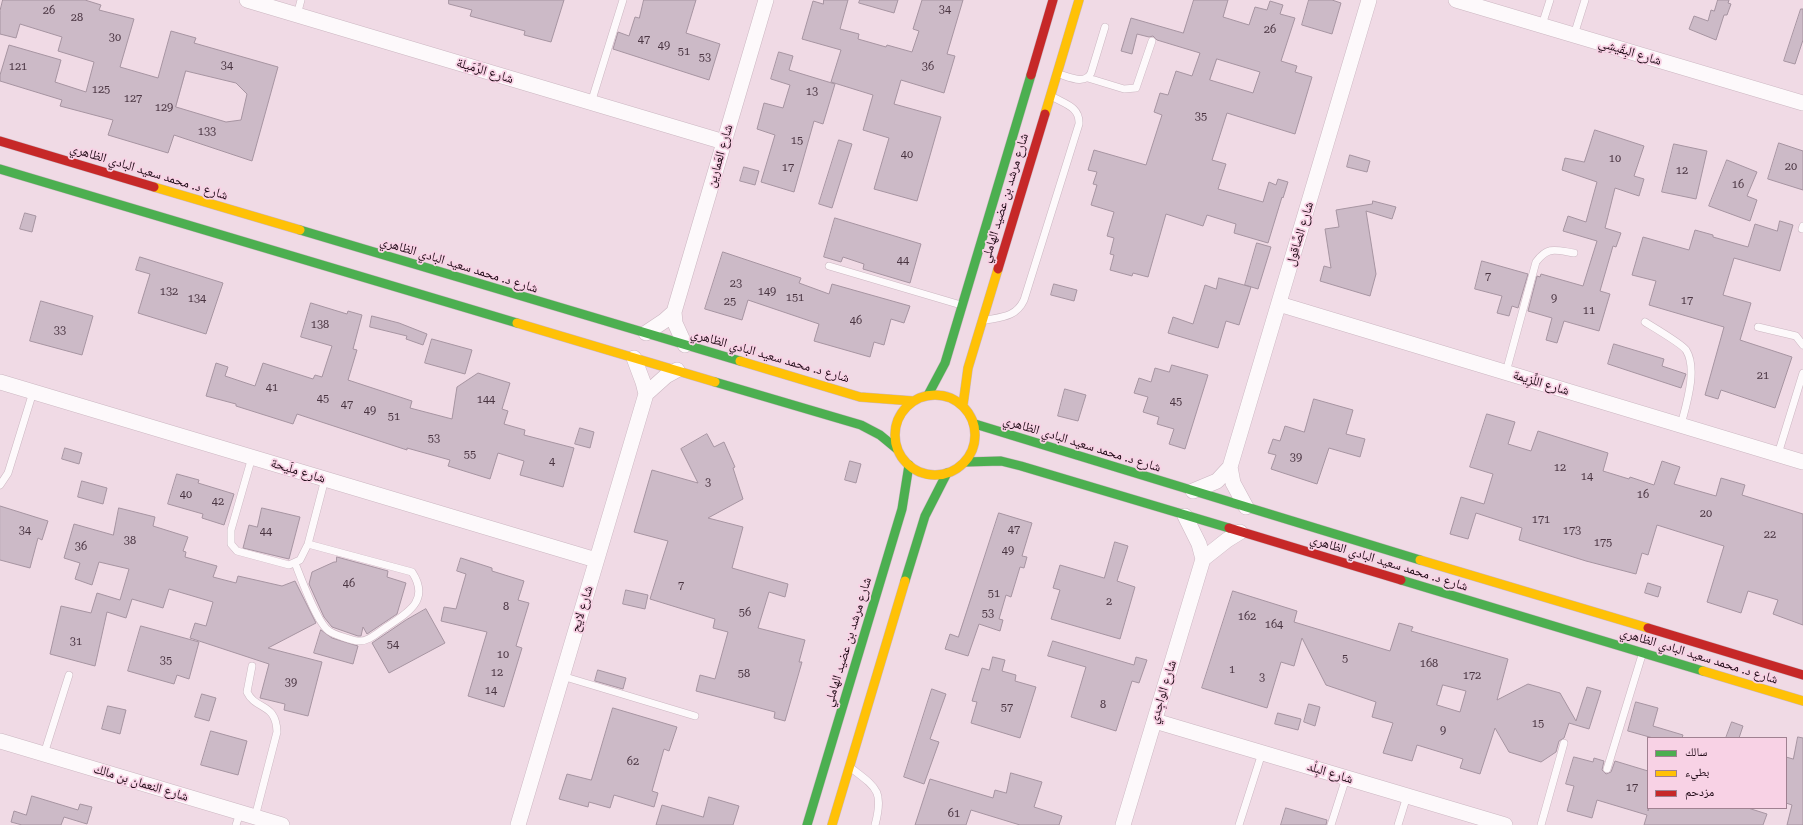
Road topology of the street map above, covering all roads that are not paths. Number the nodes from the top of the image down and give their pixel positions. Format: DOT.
graph roads {
  1 [pos="246,0"];
  2 [pos="301,0"];
  3 [pos="623,0"];
  4 [pos="766,0"];
  5 [pos="1053,0"];
  6 [pos="1079,0"];
  7 [pos="1369,0"];
  8 [pos="1456,0"];
  9 [pos="1550,0"];
  10 [pos="1585,0"];
  11 [pos="297,15"];
  12 [pos="1542,26"];
  13 [pos="1104,27"];
  14 [pos="1574,35"];
  15 [pos="1152,41"];
  16 [pos="1056,74"];
  17 [pos="1088,78"];
  18 [pos="1050,95"];
  19 [pos="591,102"];
  20 [pos="1803,104"];
  21 [pos="0,142"];
  22 [pos="724,142"];
  23 [pos="0,169"];
  24 [pos="1574,253"];
  25 [pos="829,266"];
  26 [pos="1279,304"];
  27 [pos="962,306"];
  28 [pos="674,312"];
  29 [pos="982,321"];
  30 [pos="1645,322"];
  31 [pos="1758,326"];
  32 [pos="646,333"];
  33 [pos="685,345"];
  34 [pos="1803,345"];
  35 [pos="634,358"];
  36 [pos="678,370"];
  37 [pos="1506,372"];
  38 [pos="1803,373"];
  39 [pos="0,382"];
  40 [pos="33,392"];
  41 [pos="646,394"];
  42 [pos="928,395"];
  43 [pos="913,401"];
  44 [pos="963,404"];
  45 [pos="975,424"];
  46 [pos="1681,425"];
  47 [pos="897,449"];
  48 [pos="1778,454"];
  49 [pos="252,458"];
  50 [pos="966,462"];
  51 [pos="1803,462"];
  52 [pos="909,465"];
  53 [pos="1230,468"];
  54 [pos="948,473"];
  55 [pos="324,479"];
  56 [pos="0,485"];
  57 [pos="1193,491"];
  58 [pos="1246,507"];
  59 [pos="1185,516"];
  60 [pos="1272,516"];
  61 [pos="1240,532"];
  62 [pos="1264,539"];
  63 [pos="308,544"];
  64 [pos="1203,559"];
  65 [pos="596,560"];
  66 [pos="295,563"];
  67 [pos="1642,652"];
  68 [pos="252,666"];
  69 [pos="69,675"];
  70 [pos="1803,675"];
  71 [pos="562,676"];
  72 [pos="1803,701"];
  73 [pos="695,716"];
  74 [pos="1155,721"];
  75 [pos="0,741"];
  76 [pos="1564,743"];
  77 [pos="1262,752"];
  78 [pos="44,754"];
  79 [pos="850,766"];
  80 [pos="1606,769"];
  81 [pos="1346,778"];
  82 [pos="1407,796"];
  83 [pos="255,817"];
  84 [pos="238,819"];
  85 [pos="282,825"];
  86 [pos="518,825"];
  87 [pos="807,825"];
  88 [pos="832,825"];
  89 [pos="874,825"];
  90 [pos="1123,825"];
  91 [pos="1239,825"];
  92 [pos="1331,825"];
  93 [pos="1398,825"];
  94 [pos="1505,825"];
  95 [pos="1541,825"];
  1 -- 11 [label="street, شارع الرِّمَيلة"];
  2 -- 11 [label="lane"];
  3 -- 19 [label="lane"];
  4 -- 22 [label="street, شارع العَمارين"];
  5 -- 27 [label="street, شارع مرشد بن عضيد الهاملي"];
  6 -- 16 [label="street, شارع مرشد بن عضيد الهاملي"];
  7 -- 26 [label="street, شارع الصَّاقول"];
  8 -- 12 [label="street, شارع البِقَيشِي"];
  9 -- 12 [label="lane"];
  10 -- 14 [label="lane"];
  11 -- 19 [label="street, شارع الرِّمَيلة"];
  12 -- 14 [label="street, شارع البِقَيشِي"];
  13 -- 17 [label="lane"];
  14 -- 20 [label="street, شارع البِقَيشِي"];
  15 -- 17 [label="lane"];
  16 -- 17 [label="lane"];
  16 -- 18 [label="street, شارع مرشد بن عضيد الهاملي"];
  18 -- 29 [label="street, شارع مرشد بن عضيد الهاملي"];
  18 -- 29 [label="lane"];
  19 -- 22 [label="street, شارع الرِّمَيلة"];
  21 -- 32 [label="street, شارع د. محمد سعيد البادي الظاهري"];
  22 -- 28 [label="street, شارع العَمارين"];
  23 -- 35 [label="street"];
  24 -- 37 [label="lane"];
  25 -- 27 [label="lane"];
  26 -- 37 [label="street, شارع اللِّزِيمة"];
  26 -- 53 [label="street, شارع الصَّاقول"];
  27 -- 42 [label="street, شارع مرشد بن عضيد الهاملي"];
  28 -- 32 [label="street"];
  28 -- 33 [label="street"];
  29 -- 44 [label="street, شارع مرشد بن عضيد الهاملي"];
  30 -- 46 [label="lane"];
  31 -- 34 [label="lane"];
  32 -- 33 [label="street, شارع د. محمد سعيد البادي الظاهري"];
  33 -- 43 [label="street, شارع د. محمد سعيد البادي الظاهري"];
  35 -- 36 [label="street"];
  35 -- 41 [label="street"];
  36 -- 41 [label="street"];
  36 -- 47 [label="street"];
  37 -- 46 [label="street, شارع اللِّزِيمة"];
  38 -- 48 [label="lane"];
  39 -- 40 [label="street, شارع مِلَيحة"];
  40 -- 49 [label="street, شارع مِلَيحة"];
  40 -- 56 [label="lane"];
  41 -- 65 [label="street, شارع لايح"];
  42 -- 43 [label="street"];
  42 -- 44 [label="street"];
  43 -- 47 [label="street"];
  44 -- 45 [label="street"];
  45 -- 50 [label="street"];
  45 -- 57 [label="street, شارع د. محمد سعيد البادي الظاهري"];
  46 -- 48 [label="street, شارع اللِّزِيمة"];
  47 -- 52 [label="street"];
  48 -- 51 [label="street, شارع اللِّزِيمة"];
  49 -- 55 [label="street, شارع مِلَيحة"];
  49 -- 66 [label="lane"];
  50 -- 54 [label="street"];
  50 -- 59 [label="street, شارع د. محمد سعيد البادي الظاهري"];
  52 -- 54 [label="street"];
  52 -- 87 [label="street, شارع مرشد بن عضيد الهاملي"];
  53 -- 57 [label="street"];
  53 -- 58 [label="street, شارع الصَّاقول"];
  54 -- 79 [label="street"];
  55 -- 63 [label="lane"];
  55 -- 65 [label="street, شارع مِلَيحة"];
  57 -- 58 [label="street, شارع د. محمد سعيد البادي الظاهري"];
  58 -- 60 [label="street, شارع د. محمد سعيد البادي الظاهري"];
  59 -- 61 [label="street, شارع د. محمد سعيد البادي الظاهري"];
  59 -- 64 [label="street"];
  60 -- 62 [label="street"];
  60 -- 70 [label="street, شارع د. محمد سعيد البادي الظاهري"];
  61 -- 62 [label="street, شارع د. محمد سعيد البادي الظاهري"];
  61 -- 64 [label="street"];
  62 -- 67 [label="street, شارع د. محمد سعيد البادي الظاهري"];
  63 -- 66 [label="lane"];
  63 -- 66 [label="lane"];
  64 -- 74 [label="street, شارع الواجِدي"];
  65 -- 71 [label="street, شارع لايح"];
  67 -- 72 [label="street, شارع د. محمد سعيد البادي الظاهري"];
  67 -- 80 [label="lane"];
  68 -- 83 [label="lane"];
  69 -- 78 [label="lane"];
  71 -- 73 [label="lane"];
  71 -- 86 [label="street, شارع لايح"];
  74 -- 77 [label="street, شارع البِلْد"];
  74 -- 90 [label="street, شارع الواجِدي"];
  75 -- 78 [label="street, شارع النعمان بن مالك"];
  76 -- 95 [label="lane"];
  77 -- 81 [label="street, شارع البِلْد"];
  77 -- 91 [label="lane"];
  78 -- 84 [label="street, شارع النعمان بن مالك"];
  79 -- 88 [label="street"];
  79 -- 89 [label="lane"];
  81 -- 82 [label="street, شارع البِلْد"];
  81 -- 92 [label="lane"];
  82 -- 93 [label="lane"];
  82 -- 94 [label="street, شارع البِلْد"];
  83 -- 84 [label="street, شارع النعمان بن مالك"];
  83 -- 85 [label="street, شارع النعمان بن مالك"];
}
